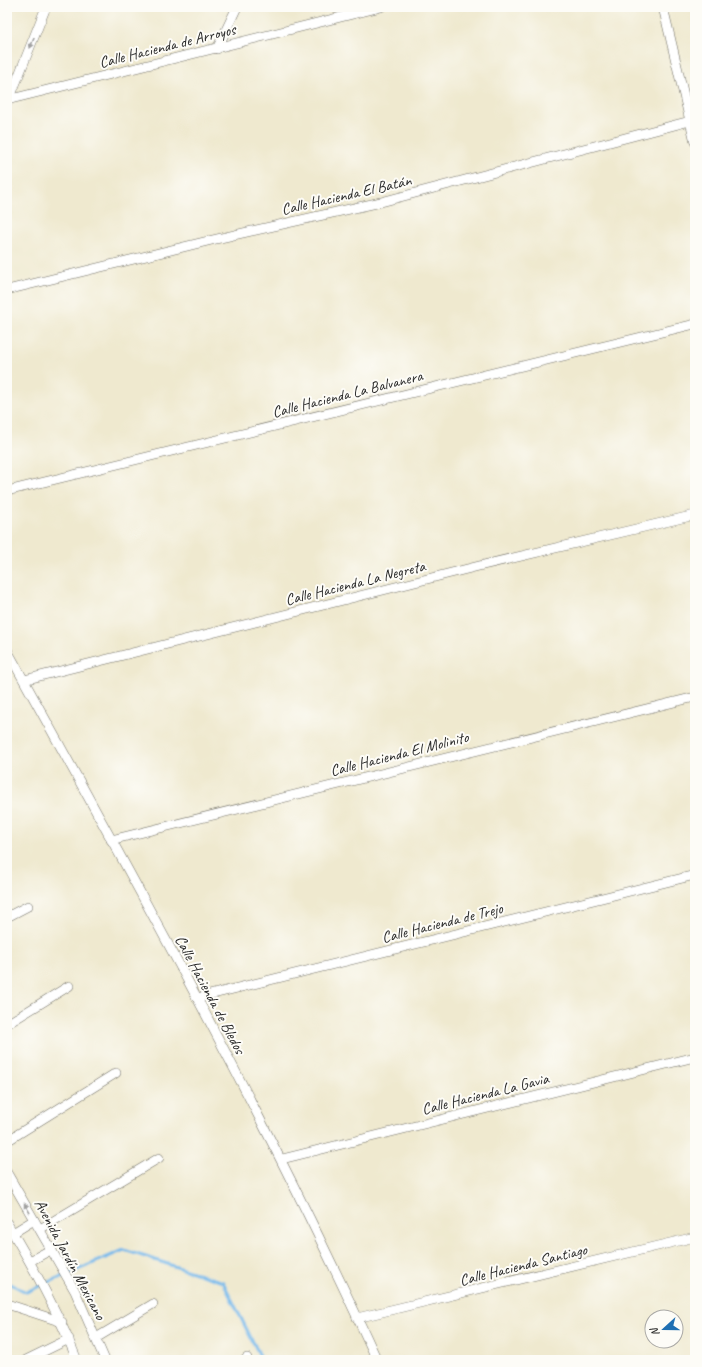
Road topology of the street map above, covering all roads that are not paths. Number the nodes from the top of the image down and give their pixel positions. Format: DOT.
graph roads {
  1 [pos="46,7"];
  2 [pos="237,7"];
  3 [pos="381,7"];
  4 [pos="662,7"];
  5 [pos="217,48"];
  6 [pos="8,100"];
  7 [pos="690,121"];
  8 [pos="695,142"];
  9 [pos="7,290"];
  10 [pos="695,324"];
  11 [pos="7,491"];
  12 [pos="695,515"];
  13 [pos="7,650"];
  14 [pos="24,680"];
  15 [pos="695,697"];
  16 [pos="110,840"];
  17 [pos="695,875"];
  18 [pos="28,906"];
  19 [pos="7,917"];
  20 [pos="69,986"];
  21 [pos="196,998"];
  22 [pos="7,1024"];
  23 [pos="695,1057"];
  24 [pos="116,1073"];
  25 [pos="7,1141"];
  26 [pos="159,1158"];
  27 [pos="282,1159"];
  28 [pos="7,1173"];
  29 [pos="34,1220"];
  30 [pos="7,1223"];
  31 [pos="40,1229"];
  32 [pos="13,1233"];
  33 [pos="695,1237"];
  34 [pos="52,1249"];
  35 [pos="30,1261"];
  36 [pos="7,1304"];
  37 [pos="153,1304"];
  38 [pos="358,1318"];
  39 [pos="62,1322"];
  40 [pos="96,1338"];
  41 [pos="69,1339"];
  42 [pos="26,1360"];
  43 [pos="77,1360"];
  44 [pos="105,1360"];
  45 [pos="377,1360"];
  1 -- 6 [label="street, one-way"];
  2 -- 5 [label="street"];
  3 -- 5 [label="street, Calle Hacienda de Arroyos"];
  4 -- 7 [label="street"];
  5 -- 6 [label="street, Calle Hacienda de Arroyos"];
  7 -- 8 [label="street"];
  7 -- 9 [label="street, Calle Hacienda El Batán"];
  10 -- 11 [label="street, Calle Hacienda La Balvanera"];
  12 -- 14 [label="street, Calle Hacienda La Negreta"];
  13 -- 14 [label="street, Calle Hacienda de Bledos"];
  14 -- 16 [label="street, Calle Hacienda de Bledos"];
  15 -- 16 [label="street, Calle Hacienda El Molinito"];
  16 -- 21 [label="street, Calle Hacienda de Bledos"];
  17 -- 21 [label="street, Calle Hacienda de Trejo"];
  18 -- 19 [label="street"];
  20 -- 22 [label="street"];
  21 -- 27 [label="street, Calle Hacienda de Bledos"];
  23 -- 27 [label="street, Calle Hacienda La Gavia"];
  24 -- 25 [label="street"];
  26 -- 31 [label="street"];
  27 -- 38 [label="street, Calle Hacienda de Bledos"];
  29 -- 28 [label="street, Avenida Jardín Mexicano, one-way"];
  29 -- 31 [label="street, Avenida Jardín Mexicano"];
  29 -- 32 [label="street"];
  30 -- 32 [label="street"];
  31 -- 34 [label="street, Avenida Jardín Mexicano"];
  32 -- 35 [label="street"];
  33 -- 38 [label="street, Calle Hacienda Santiago"];
  34 -- 35 [label="street"];
  34 -- 40 [label="street, Avenida Jardín Mexicano"];
  35 -- 39 [label="street"];
  36 -- 39 [label="street"];
  37 -- 40 [label="street"];
  38 -- 45 [label="street, Calle Hacienda de Bledos"];
  39 -- 41 [label="street"];
  40 -- 44 [label="street, Avenida Jardín Mexicano"];
  41 -- 42 [label="street"];
  41 -- 43 [label="street"];
}
